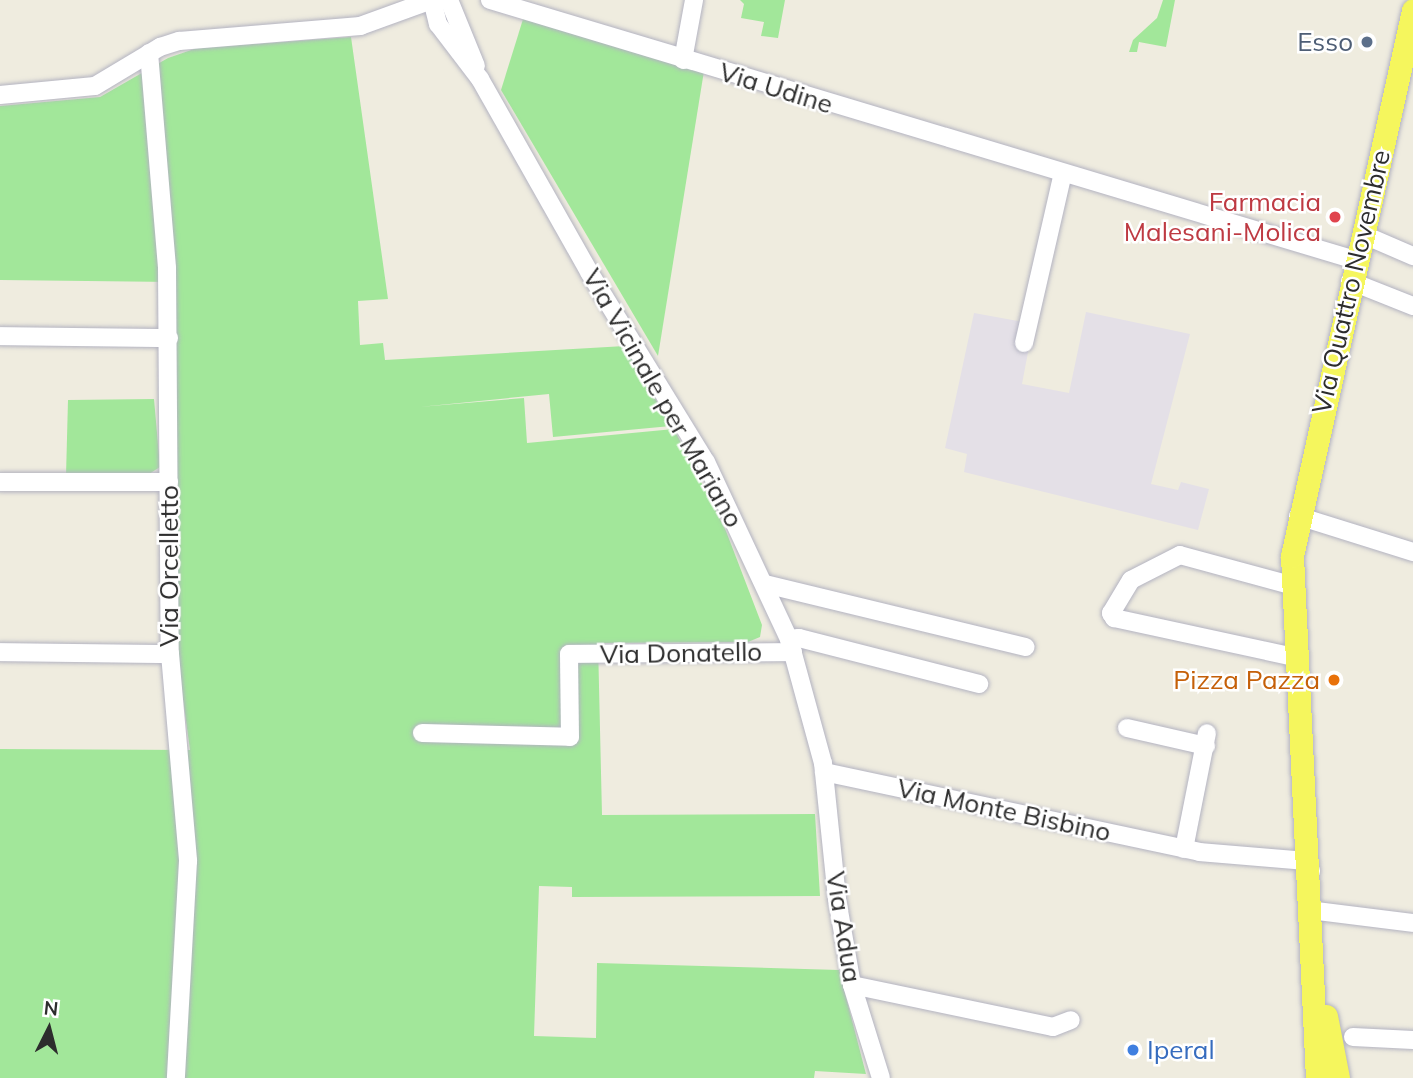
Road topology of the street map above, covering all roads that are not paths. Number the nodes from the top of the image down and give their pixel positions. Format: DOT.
graph roads {
  1 [pos="409,0"];
  2 [pos="432,0"];
  3 [pos="450,0"];
  4 [pos="490,0"];
  5 [pos="694,0"];
  6 [pos="1413,10"];
  7 [pos="393,18"];
  8 [pos="450,27"];
  9 [pos="149,54"];
  10 [pos="683,60"];
  11 [pos="0,95"];
  12 [pos="1063,173"];
  13 [pos="1362,234"];
  14 [pos="1413,256"];
  15 [pos="1353,270"];
  16 [pos="1413,306"];
  17 [pos="0,336"];
  18 [pos="169,338"];
  19 [pos="1024,343"];
  20 [pos="0,482"];
  21 [pos="169,482"];
  22 [pos="1298,516"];
  23 [pos="1413,552"];
  24 [pos="765,584"];
  25 [pos="1294,586"];
  26 [pos="791,645"];
  27 [pos="1026,647"];
  28 [pos="0,652"];
  29 [pos="170,654"];
  30 [pos="1299,658"];
  31 [pos="979,684"];
  32 [pos="1127,728"];
  33 [pos="422,733"];
  34 [pos="824,772"];
  35 [pos="1306,780"];
  36 [pos="1184,849"];
  37 [pos="1307,861"];
  38 [pos="1316,900"];
  39 [pos="1413,923"];
  40 [pos="852,985"];
  41 [pos="1071,1020"];
  42 [pos="1353,1037"];
  43 [pos="1413,1040"];
  44 [pos="176,1078"];
  45 [pos="881,1078"];
  46 [pos="1317,1078"];
  47 [pos="1338,1078"];
  1 -- 7 [label="street"];
  2 -- 3 [label="street"];
  2 -- 7 [label="street"];
  2 -- 8 [label="street"];
  3 -- 8 [label="street"];
  4 -- 10 [label="street, Via Udine"];
  5 -- 10 [label="street"];
  6 -- 13 [label="main road, Via Quattro Novembre"];
  7 -- 8 [label="street"];
  7 -- 9 [label="street"];
  8 -- 24 [label="street, Via Vicinale per Mariano"];
  9 -- 11 [label="street"];
  9 -- 18 [label="street, Via Orcelletto"];
  10 -- 12 [label="street, Via Udine"];
  12 -- 15 [label="street, Via Udine"];
  12 -- 19 [label="street"];
  13 -- 14 [label="street"];
  13 -- 15 [label="main road, Via Quattro Novembre"];
  15 -- 16 [label="street, Via Udine"];
  15 -- 22 [label="main road, Via Quattro Novembre"];
  17 -- 18 [label="street"];
  18 -- 21 [label="street, Via Orcelletto"];
  20 -- 21 [label="street"];
  21 -- 29 [label="street, Via Orcelletto"];
  22 -- 23 [label="street"];
  22 -- 25 [label="main road, Via Quattro Novembre"];
  24 -- 26 [label="street, Via Vicinale per Mariano"];
  24 -- 27 [label="street"];
  25 -- 30 [label="main road, Via Quattro Novembre"];
  25 -- 30 [label="street"];
  26 -- 31 [label="street, Via Donatello"];
  26 -- 33 [label="street, Via Donatello"];
  26 -- 34 [label="street, Via Vicinale per Mariano"];
  28 -- 29 [label="street"];
  29 -- 44 [label="street, Via Orcelletto"];
  30 -- 35 [label="main road, Via Quattro Novembre"];
  32 -- 36 [label="street"];
  34 -- 36 [label="street, Via Monte Bisbino"];
  34 -- 40 [label="street, Via Adua"];
  35 -- 37 [label="main road"];
  35 -- 38 [label="main road"];
  36 -- 37 [label="street, Via Monte Bisbino"];
  37 -- 38 [label="street"];
  37 -- 46 [label="main road"];
  38 -- 39 [label="street"];
  38 -- 47 [label="main road"];
  40 -- 41 [label="street"];
  40 -- 45 [label="street, Via Adua"];
  42 -- 43 [label="street"];
}
